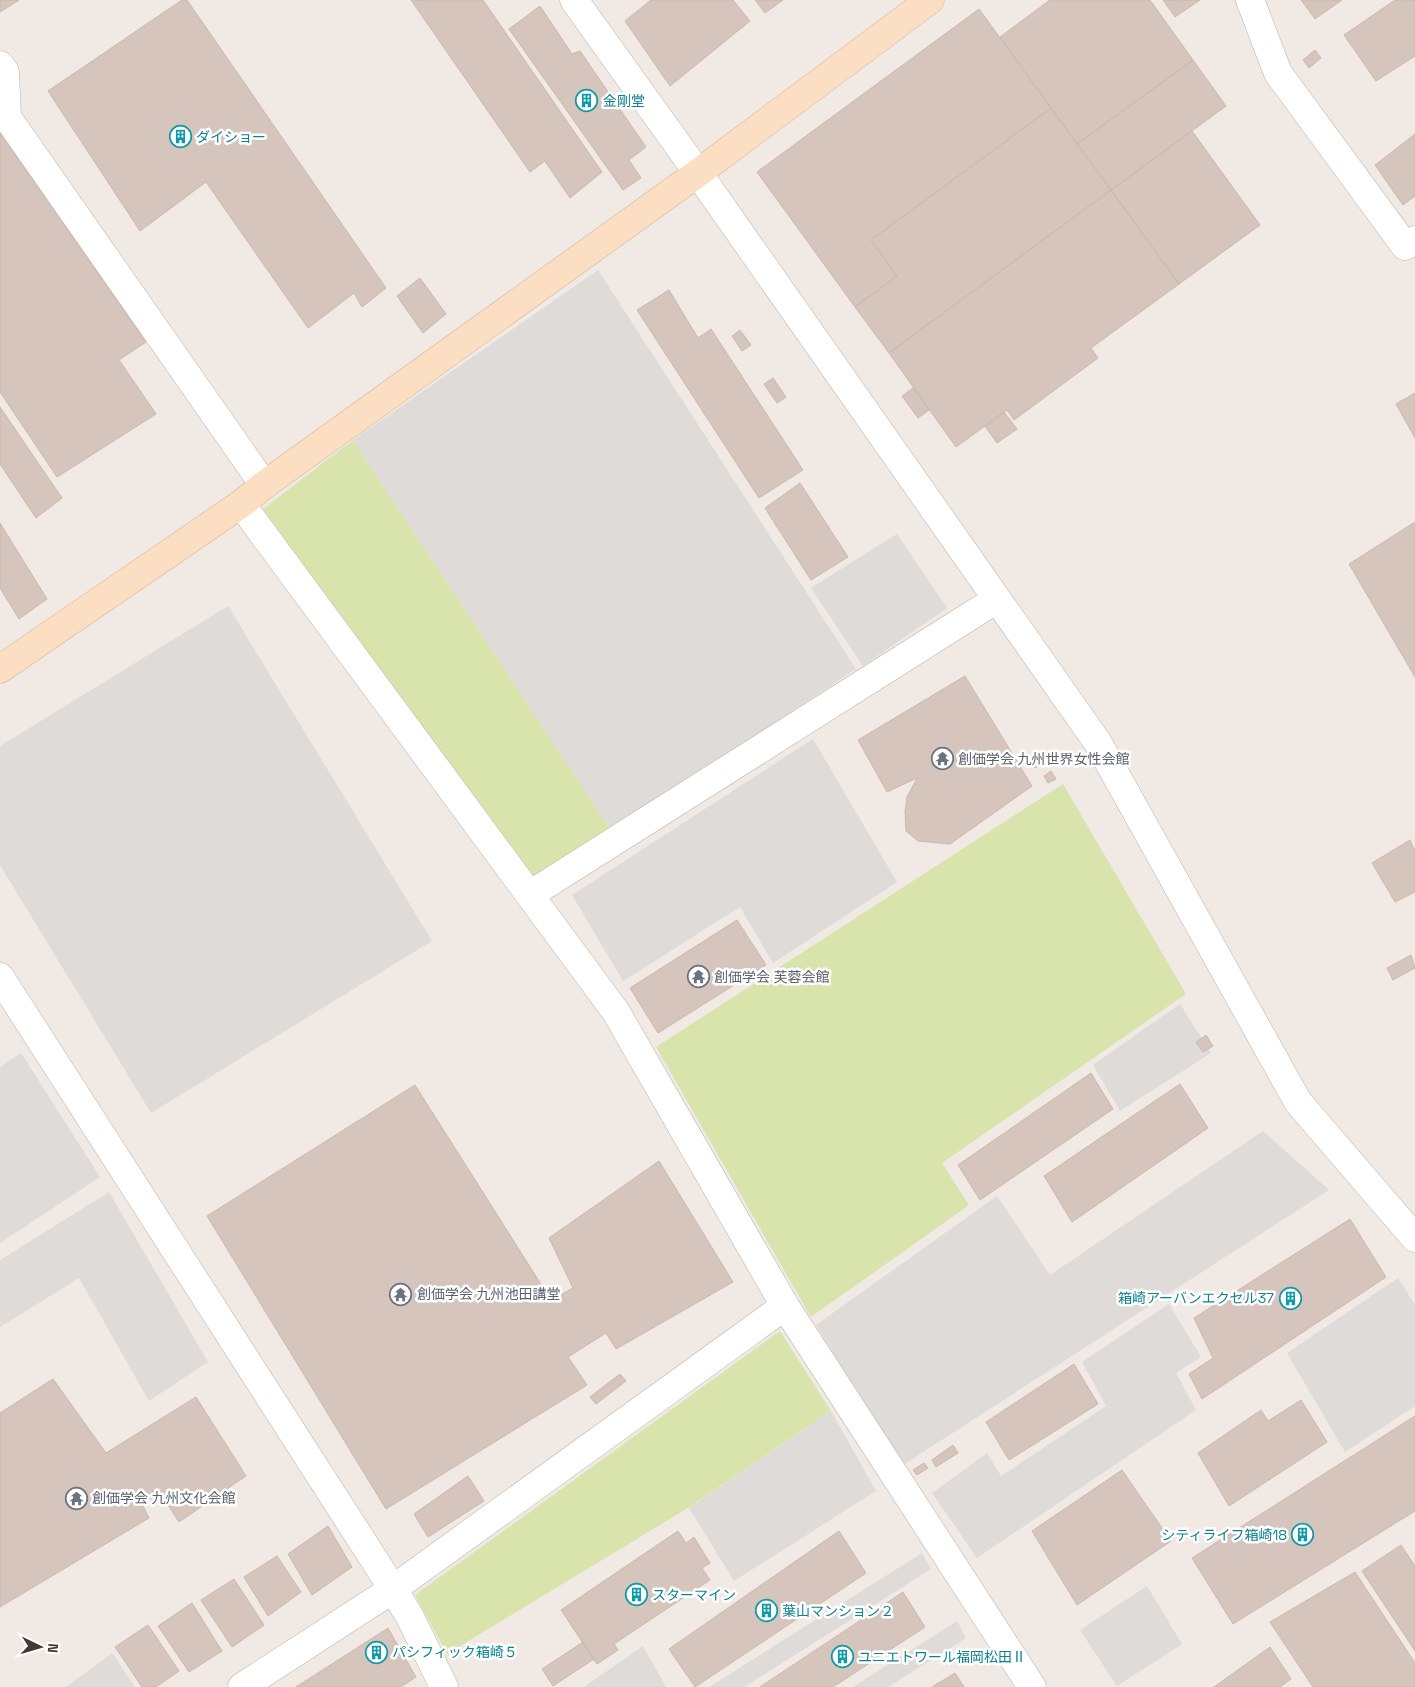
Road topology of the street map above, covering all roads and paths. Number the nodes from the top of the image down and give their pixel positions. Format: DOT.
graph roads {
  1 [pos="574,0"];
  2 [pos="930,0"];
  3 [pos="1250,0"];
  4 [pos="0,64"];
  5 [pos="698,173"];
  6 [pos="1415,240"];
  7 [pos="264,485"];
  8 [pos="241,504"];
  9 [pos="997,600"];
  10 [pos="0,669"];
  11 [pos="531,894"];
  12 [pos="0,977"];
  13 [pos="1415,1238"];
  14 [pos="785,1306"];
  15 [pos="393,1589"];
  16 [pos="242,1687"];
  17 [pos="444,1687"];
  18 [pos="1032,1687"];
  1 -- 5 [label="street"];
  2 -- 5 [label="street"];
  3 -- 6 [label="street"];
  4 -- 7 [label="street"];
  5 -- 7 [label="street"];
  5 -- 9 [label="street"];
  7 -- 8 [label="street"];
  8 -- 10 [label="street"];
  8 -- 11 [label="street"];
  9 -- 11 [label="street"];
  9 -- 13 [label="street"];
  11 -- 14 [label="street"];
  12 -- 15 [label="street"];
  14 -- 15 [label="street"];
  14 -- 18 [label="street"];
  15 -- 16 [label="street"];
  15 -- 17 [label="street"];
}
